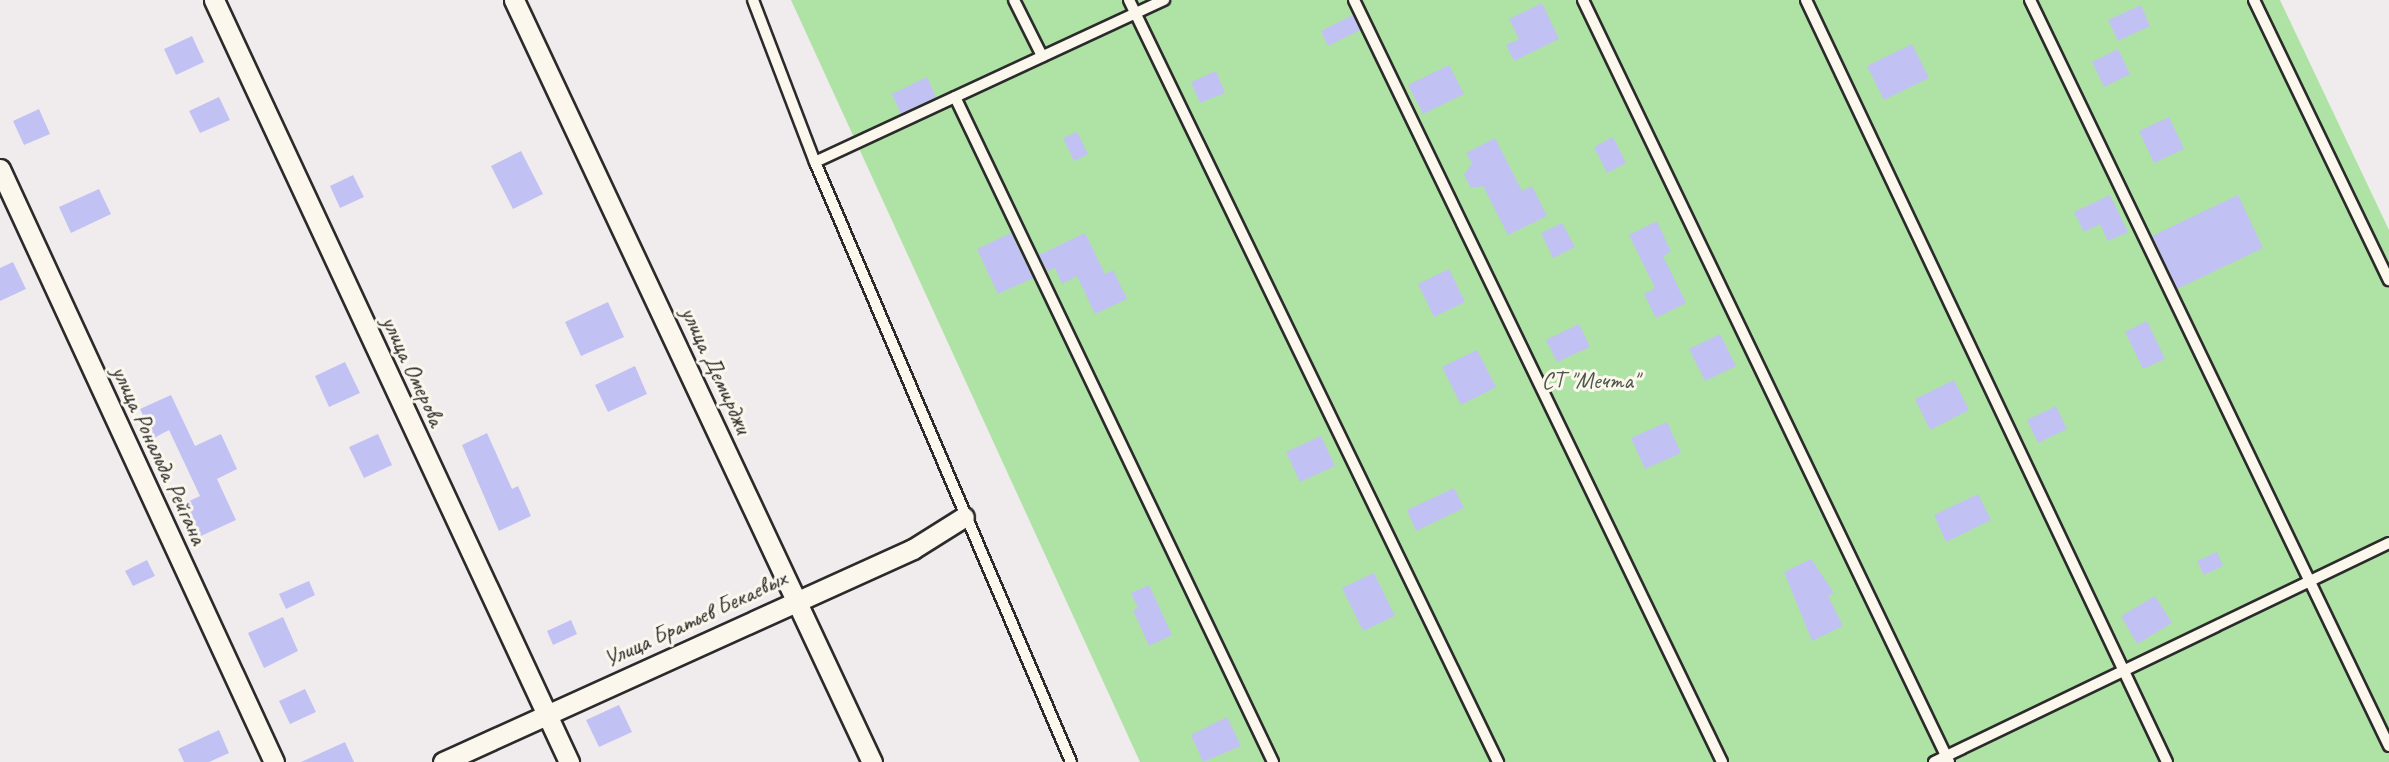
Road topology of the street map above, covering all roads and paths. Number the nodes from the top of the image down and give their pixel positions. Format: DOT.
graph roads {
  1 [pos="214,0"];
  2 [pos="514,0"];
  3 [pos="753,0"];
  4 [pos="1014,0"];
  5 [pos="1129,0"];
  6 [pos="1164,0"];
  7 [pos="1354,0"];
  8 [pos="1583,0"];
  9 [pos="1806,0"];
  10 [pos="2030,0"];
  11 [pos="2254,0"];
  12 [pos="1136,13"];
  13 [pos="1042,56"];
  14 [pos="955,97"];
  15 [pos="815,162"];
  16 [pos="0,169"];
  17 [pos="2389,280"];
  18 [pos="964,517"];
  19 [pos="2389,543"];
  20 [pos="2312,583"];
  21 [pos="798,599"];
  22 [pos="2123,671"];
  23 [pos="547,715"];
  24 [pos="2389,746"];
  25 [pos="1948,759"];
  26 [pos="274,762"];
  27 [pos="443,762"];
  28 [pos="569,762"];
  29 [pos="872,762"];
  30 [pos="1072,762"];
  31 [pos="1273,762"];
  32 [pos="1498,762"];
  33 [pos="1722,762"];
  34 [pos="1934,762"];
  35 [pos="2167,762"];
  1 -- 23 [label="street, улица Омерова"];
  2 -- 21 [label="street, улица Демирджи"];
  3 -- 15 [label="lane"];
  4 -- 13 [label="lane"];
  5 -- 12 [label="lane"];
  6 -- 12 [label="lane"];
  7 -- 33 [label="lane"];
  8 -- 25 [label="lane"];
  9 -- 22 [label="lane"];
  10 -- 20 [label="lane"];
  11 -- 17 [label="lane"];
  12 -- 13 [label="lane"];
  12 -- 32 [label="lane"];
  13 -- 14 [label="lane"];
  14 -- 15 [label="lane"];
  14 -- 31 [label="lane"];
  15 -- 18 [label="lane"];
  16 -- 26 [label="street, улица Рональда Рейгана"];
  18 -- 21 [label="street, Улица Братьев Бекаевых"];
  18 -- 30 [label="lane"];
  19 -- 20 [label="lane"];
  20 -- 22 [label="lane"];
  20 -- 24 [label="lane"];
  21 -- 23 [label="street, Улица Братьев Бекаевых"];
  21 -- 29 [label="street, улица Демирджи"];
  22 -- 25 [label="lane"];
  22 -- 35 [label="lane"];
  23 -- 27 [label="street, Улица Братьев Бекаевых"];
  23 -- 28 [label="street, улица Омерова"];
  25 -- 34 [label="lane"];
}
